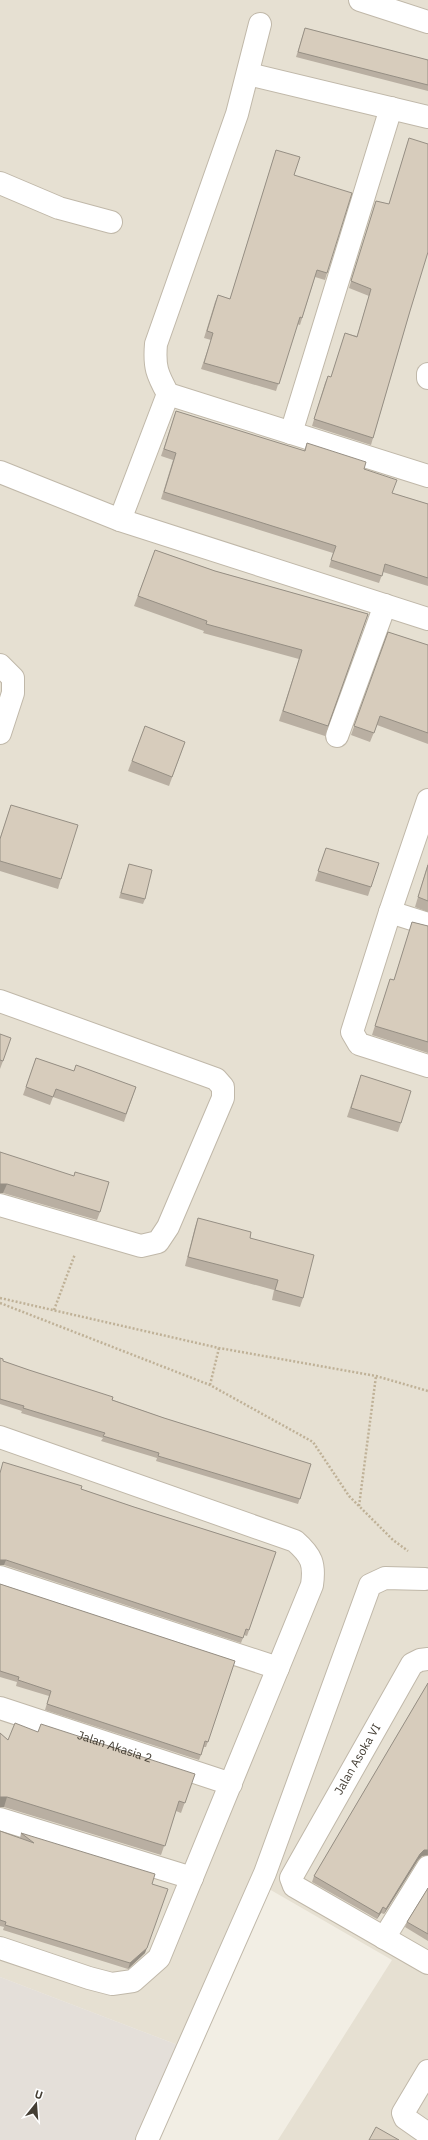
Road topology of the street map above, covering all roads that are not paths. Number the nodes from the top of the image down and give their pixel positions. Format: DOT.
graph roads {
  1 [pos="360,0"];
  2 [pos="428,22"];
  3 [pos="260,24"];
  4 [pos="248,74"];
  5 [pos="391,108"];
  6 [pos="428,117"];
  7 [pos="0,183"];
  8 [pos="111,222"];
  9 [pos="428,374"];
  10 [pos="428,378"];
  11 [pos="168,394"];
  12 [pos="291,433"];
  13 [pos="0,472"];
  14 [pos="428,476"];
  15 [pos="120,520"];
  16 [pos="385,605"];
  17 [pos="428,619"];
  18 [pos="0,665"];
  19 [pos="0,733"];
  20 [pos="337,736"];
  21 [pos="428,800"];
  22 [pos="390,912"];
  23 [pos="428,924"];
  24 [pos="0,1001"];
  25 [pos="428,1066"];
  26 [pos="0,1205"];
  27 [pos="0,1437"];
  28 [pos="427,1576"];
  29 [pos="0,1577"];
  30 [pos="428,1659"];
  31 [pos="278,1668"];
  32 [pos="0,1708"];
  33 [pos="231,1784"];
  34 [pos="0,1819"];
  35 [pos="428,1866"];
  36 [pos="192,1878"];
  37 [pos="384,1938"];
  38 [pos="0,1948"];
  39 [pos="428,1963"];
  40 [pos="428,2071"];
  41 [pos="428,2134"];
  42 [pos="147,2140"];
  1 -- 2 [label="street"];
  3 -- 4 [label="street"];
  4 -- 5 [label="street"];
  4 -- 11 [label="street"];
  5 -- 6 [label="street"];
  5 -- 12 [label="street"];
  7 -- 8 [label="street"];
  9 -- 10 [label="street"];
  11 -- 12 [label="street"];
  11 -- 15 [label="street"];
  12 -- 14 [label="street"];
  13 -- 15 [label="street"];
  15 -- 16 [label="street"];
  16 -- 17 [label="street"];
  16 -- 20 [label="street"];
  18 -- 19 [label="street"];
  21 -- 22 [label="street"];
  22 -- 23 [label="street"];
  22 -- 25 [label="street"];
  24 -- 26 [label="street"];
  27 -- 31 [label="street"];
  28 -- 42 [label="street"];
  29 -- 31 [label="street"];
  30 -- 37 [label="street, Jalan Asoka VI"];
  31 -- 33 [label="street"];
  32 -- 33 [label="street, Jalan Akasia 2"];
  33 -- 36 [label="street"];
  34 -- 36 [label="street"];
  35 -- 37 [label="street"];
  36 -- 38 [label="street"];
  37 -- 39 [label="street"];
  40 -- 41 [label="street"];
}
